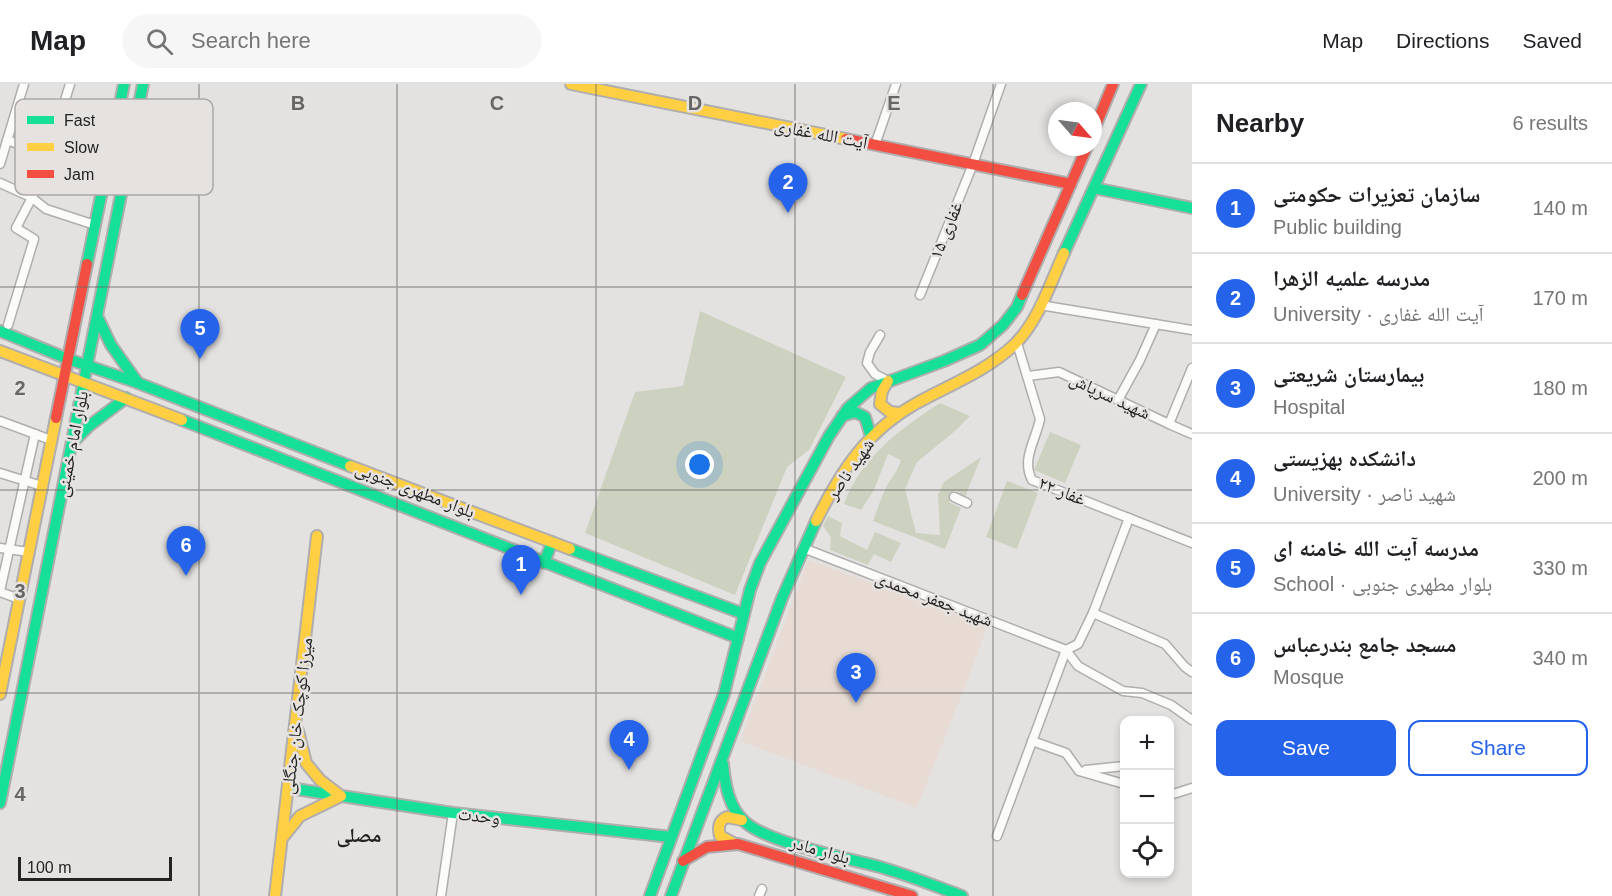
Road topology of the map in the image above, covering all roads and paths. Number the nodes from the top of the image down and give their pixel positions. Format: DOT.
graph roads {
  1 [pos="24,84"];
  2 [pos="70,84"];
  3 [pos="124,84"];
  4 [pos="143,84"];
  5 [pos="573,84"];
  6 [pos="896,84"];
  7 [pos="1001,84"];
  8 [pos="1113,84"];
  9 [pos="1141,84"];
  10 [pos="19,99"];
  11 [pos="66,99"];
  12 [pos="121,99"];
  13 [pos="140,99"];
  14 [pos="1102,110"];
  15 [pos="15,114"];
  16 [pos="7,140"];
  17 [pos="15,143"];
  18 [pos="875,145"];
  19 [pos="1083,156"];
  20 [pos="0,164"];
  21 [pos="973,164"];
  22 [pos="0,183"];
  23 [pos="1071,184"];
  24 [pos="1094,188"];
  25 [pos="15,190"];
  26 [pos="27,195"];
  27 [pos="101,195"];
  28 [pos="122,195"];
  29 [pos="31,197"];
  30 [pos="1192,208"];
  31 [pos="95,225"];
  32 [pos="920,295"];
  33 [pos="1040,305"];
  34 [pos="98,318"];
  35 [pos="1156,324"];
  36 [pos="4,328"];
  37 [pos="1192,330"];
  38 [pos="880,335"];
  39 [pos="1017,343"];
  40 [pos="0,351"];
  41 [pos="68,359"];
  42 [pos="87,366"];
  43 [pos="1192,368"];
  44 [pos="1028,376"];
  45 [pos="64,377"];
  46 [pos="888,381"];
  47 [pos="138,383"];
  48 [pos="84,384"];
  49 [pos="126,398"];
  50 [pos="1118,400"];
  51 [pos="900,413"];
  52 [pos="842,416"];
  53 [pos="0,421"];
  54 [pos="1169,424"];
  55 [pos="35,434"];
  56 [pos="1192,434"];
  57 [pos="871,437"];
  58 [pos="51,440"];
  59 [pos="72,443"];
  60 [pos="295,445"];
  61 [pos="288,463"];
  62 [pos="0,473"];
  63 [pos="24,480"];
  64 [pos="42,486"];
  65 [pos="954,497"];
  66 [pos="967,503"];
  67 [pos="1129,518"];
  68 [pos="317,536"];
  69 [pos="552,542"];
  70 [pos="1192,543"];
  71 [pos="4,548"];
  72 [pos="803,548"];
  73 [pos="29,552"];
  74 [pos="544,563"];
  75 [pos="0,591"];
  76 [pos="19,599"];
  77 [pos="1093,613"];
  78 [pos="744,614"];
  79 [pos="738,638"];
  80 [pos="1066,650"];
  81 [pos="1192,672"];
  82 [pos="0,694"];
  83 [pos="1192,720"];
  84 [pos="295,722"];
  85 [pos="1032,741"];
  86 [pos="722,760"];
  87 [pos="1120,767"];
  88 [pos="1079,771"];
  89 [pos="1120,783"];
  90 [pos="289,788"];
  91 [pos="1192,788"];
  92 [pos="1174,794"];
  93 [pos="340,796"];
  94 [pos="0,803"];
  95 [pos="453,813"];
  96 [pos="745,822"];
  97 [pos="997,836"];
  98 [pos="671,837"];
  99 [pos="283,838"];
  100 [pos="738,844"];
  101 [pos="683,861"];
  102 [pos="878,891"];
  103 [pos="274,896"];
  104 [pos="441,896"];
  105 [pos="650,896"];
  106 [pos="670,896"];
  107 [pos="912,896"];
  108 [pos="962,896"];
  1 -- 10 [label="street"];
  2 -- 11 [label="street"];
  3 -- 12 [label="main road, بلوار امام خمینی"];
  4 -- 13 [label="main road, بلوار امام خمینی"];
  5 -- 18 [label="main road, آیت الله غفاری"];
  6 -- 18 [label="street"];
  7 -- 21 [label="street, غفاری ۱۵"];
  8 -- 14 [label="main road"];
  9 -- 24 [label="main road, شهید ناصر"];
  15 -- 16 [label="street"];
  16 -- 17 [label="street"];
  16 -- 20 [label="street"];
  18 -- 21 [label="main road, آیت الله غفاری"];
  19 -- 23 [label="main road, شهید ناصر"];
  21 -- 23 [label="main road, آیت الله غفاری"];
  21 -- 32 [label="street, غفاری ۱۵"];
  22 -- 25 [label="street"];
  23 -- 46 [label="main road, شهید ناصر"];
  24 -- 30 [label="main road"];
  24 -- 33 [label="main road, شهید ناصر"];
  26 -- 29 [label="street"];
  27 -- 31 [label="main road, بلوار امام خمینی"];
  28 -- 34 [label="main road, بلوار امام خمینی"];
  29 -- 31 [label="street"];
  29 -- 36 [label="street"];
  31 -- 41 [label="main road, بلوار امام خمینی"];
  33 -- 35 [label="street"];
  33 -- 39 [label="main road, شهید ناصر"];
  34 -- 42 [label="main road, بلوار امام خمینی"];
  34 -- 47 [label="main road"];
  35 -- 37 [label="street"];
  35 -- 50 [label="street"];
  36 -- 41 [label="main road"];
  38 -- 46 [label="street"];
  39 -- 44 [label="street, غفار ۲۲"];
  39 -- 51 [label="main road, شهید ناصر"];
  40 -- 45 [label="main road"];
  41 -- 42 [label="main road, بلوار مطهری جنوبی"];
  41 -- 45 [label="main road, بلوار امام خمینی"];
  42 -- 47 [label="main road, بلوار مطهری جنوبی"];
  42 -- 48 [label="main road, بلوار امام خمینی"];
  43 -- 54 [label="street, شهید سرپاش"];
  44 -- 50 [label="street, شهید سرپاش"];
  44 -- 67 [label="street, غفار ۲۲"];
  45 -- 48 [label="main road, بلوار مطهری جنوبی"];
  45 -- 58 [label="main road, بلوار امام خمینی"];
  46 -- 51 [label="main road"];
  46 -- 52 [label="main road, شهید ناصر"];
  47 -- 60 [label="main road, بلوار مطهری جنوبی"];
  48 -- 49 [label="main road, بلوار مطهری جنوبی"];
  48 -- 59 [label="main road, بلوار امام خمینی"];
  49 -- 59 [label="main road"];
  49 -- 61 [label="main road, بلوار مطهری جنوبی"];
  50 -- 54 [label="street, شهید سرپاش"];
  51 -- 57 [label="main road, شهید ناصر"];
  52 -- 57 [label="main road"];
  52 -- 78 [label="main road, شهید ناصر"];
  53 -- 55 [label="street"];
  54 -- 56 [label="street"];
  55 -- 58 [label="street"];
  55 -- 63 [label="street"];
  57 -- 72 [label="main road, شهید ناصر"];
  58 -- 64 [label="main road, بلوار امام خمینی"];
  59 -- 94 [label="main road, بلوار امام خمینی"];
  60 -- 61 [label="main road"];
  60 -- 69 [label="main road, بلوار مطهری جنوبی"];
  61 -- 74 [label="main road, بلوار مطهری جنوبی"];
  62 -- 63 [label="street"];
  63 -- 64 [label="street"];
  63 -- 71 [label="street"];
  64 -- 73 [label="main road, بلوار امام خمینی"];
  65 -- 66 [label="street"];
  67 -- 70 [label="street, غفار ۲۲"];
  67 -- 77 [label="street"];
  68 -- 84 [label="main road, میرزا کوچک خان جنگلی"];
  69 -- 74 [label="main road"];
  69 -- 78 [label="main road, بلوار مطهری جنوبی"];
  71 -- 73 [label="street"];
  71 -- 75 [label="street"];
  72 -- 80 [label="street, شهید جعفر محمدی"];
  72 -- 86 [label="main road, شهید ناصر"];
  73 -- 76 [label="main road, بلوار امام خمینی"];
  74 -- 79 [label="main road, بلوار مطهری جنوبی"];
  75 -- 76 [label="street"];
  76 -- 82 [label="main road, بلوار امام خمینی"];
  77 -- 80 [label="street"];
  77 -- 81 [label="street"];
  78 -- 79 [label="main road, شهید ناصر"];
  79 -- 98 [label="main road, شهید ناصر"];
  80 -- 83 [label="street, شهید جعفر محمدی"];
  80 -- 85 [label="street"];
  84 -- 90 [label="main road, میرزا کوچک خان جنگلی"];
  84 -- 93 [label="main road"];
  85 -- 88 [label="street"];
  85 -- 97 [label="street"];
  86 -- 96 [label="main road"];
  86 -- 101 [label="main road, شهید ناصر"];
  87 -- 88 [label="street"];
  88 -- 89 [label="street"];
  90 -- 93 [label="main road, وحدت"];
  90 -- 99 [label="main road, میرزا کوچک خان جنگلی"];
  91 -- 92 [label="street"];
  93 -- 95 [label="main road, وحدت"];
  93 -- 99 [label="main road"];
  95 -- 98 [label="main road, وحدت"];
  95 -- 104 [label="street"];
  96 -- 100 [label="main road"];
  96 -- 108 [label="main road, بلوار مادر"];
  98 -- 105 [label="main road, شهید ناصر"];
  99 -- 103 [label="main road, میرزا کوچک خان جنگلی"];
  100 -- 101 [label="main road, بلوار مادر"];
  100 -- 102 [label="main road, بلوار مادر"];
  101 -- 106 [label="main road, شهید ناصر"];
  102 -- 107 [label="main road, بلوار مادر"];
}
